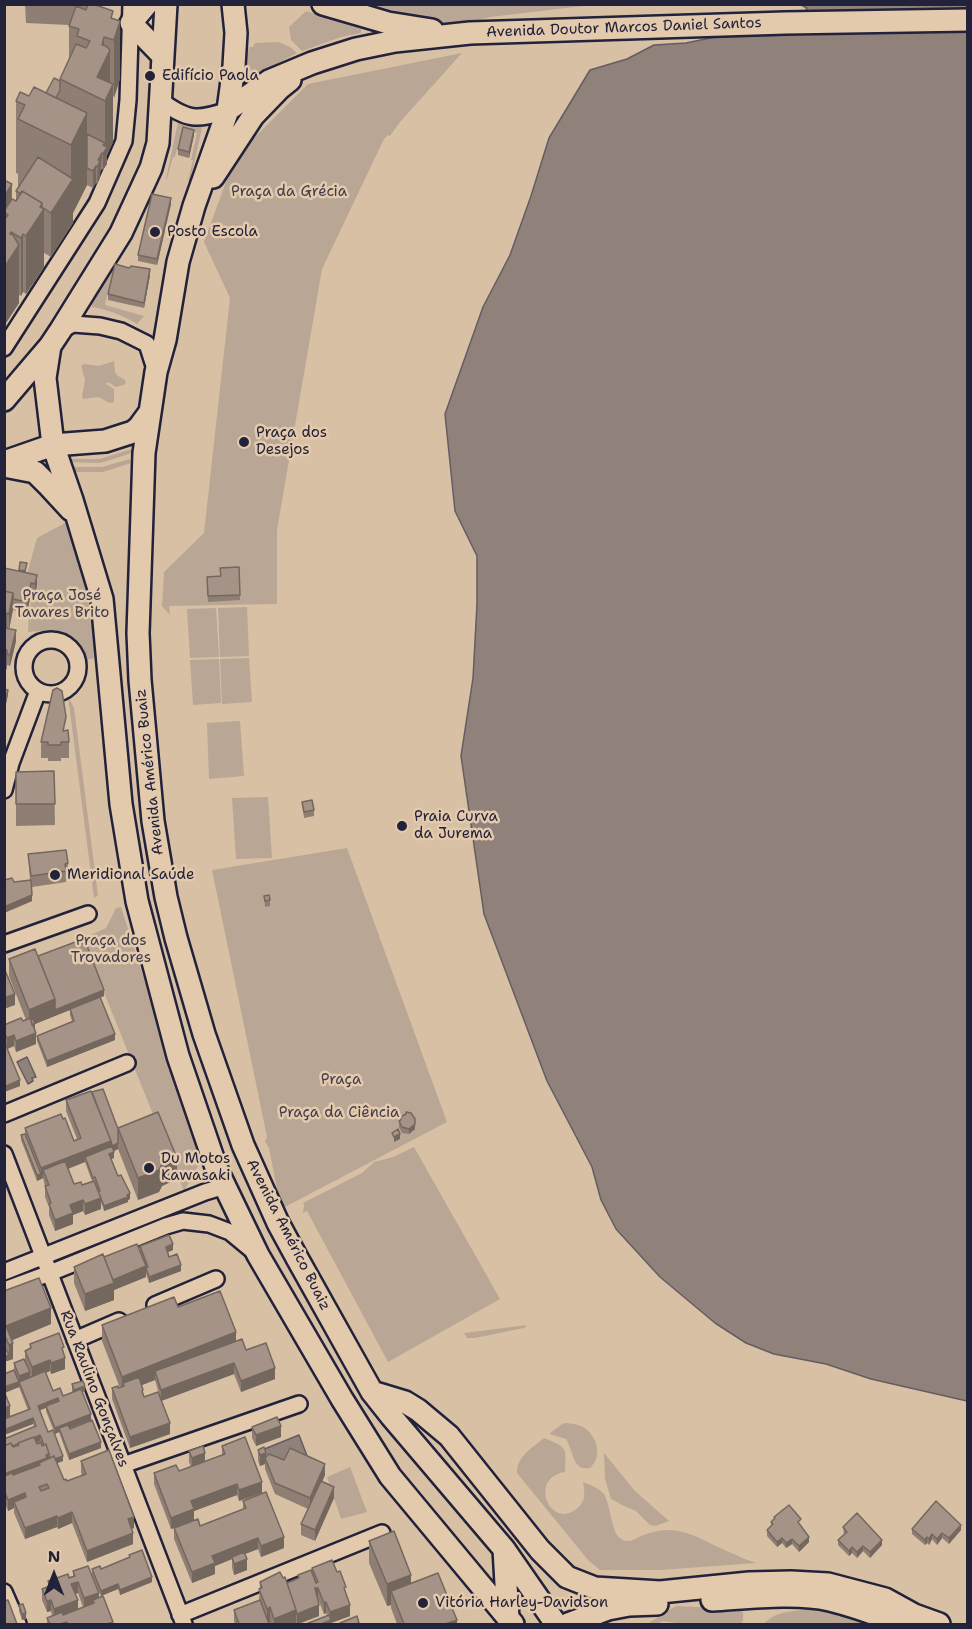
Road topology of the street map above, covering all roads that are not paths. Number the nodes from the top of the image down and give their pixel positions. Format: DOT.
graph roads {
  1 [pos="166,4"];
  2 [pos="233,4"];
  3 [pos="323,4"];
  4 [pos="134,8"];
  5 [pos="363,16"];
  6 [pos="968,20"];
  7 [pos="462,34"];
  8 [pos="356,49"];
  9 [pos="163,56"];
  10 [pos="312,63"];
  11 [pos="161,101"];
  12 [pos="228,110"];
  13 [pos="194,206"];
  14 [pos="55,338"];
  15 [pos="4,348"];
  16 [pos="156,372"];
  17 [pos="4,400"];
  18 [pos="150,412"];
  19 [pos="52,445"];
  20 [pos="4,464"];
  21 [pos="77,519"];
  22 [pos="38,691"];
  23 [pos="4,790"];
  24 [pos="88,914"];
  25 [pos="4,945"];
  26 [pos="127,1063"];
  27 [pos="4,1114"];
  28 [pos="4,1154"];
  29 [pos="225,1186"];
  30 [pos="258,1255"];
  31 [pos="44,1256"];
  32 [pos="297,1258"];
  33 [pos="4,1272"];
  34 [pos="50,1273"];
  35 [pos="216,1279"];
  36 [pos="4,1290"];
  37 [pos="75,1340"];
  38 [pos="372,1392"];
  39 [pos="299,1404"];
  40 [pos="398,1425"];
  41 [pos="449,1436"];
  42 [pos="123,1465"];
  43 [pos="390,1476"];
  44 [pos="382,1533"];
  45 [pos="504,1549"];
  46 [pos="4,1592"];
  47 [pos="629,1605"];
  48 [pos="182,1620"];
  49 [pos="508,1622"];
  50 [pos="18,1624"];
  51 [pos="556,1624"];
  52 [pos="568,1624"];
  53 [pos="617,1624"];
  54 [pos="902,1624"];
  55 [pos="939,1624"];
  1 -- 9 [label="main road"];
  2 -- 12 [label="main road, Avenida Américo Buaiz"];
  3 -- 5 [label="main road"];
  4 -- 9 [label="main road"];
  4 -- 15 [label="street"];
  5 -- 7 [label="main road"];
  5 -- 8 [label="main road"];
  6 -- 7 [label="main road, Avenida Doutor Marcos Daniel Santos"];
  7 -- 8 [label="main road"];
  8 -- 10 [label="main road"];
  9 -- 11 [label="main road"];
  10 -- 12 [label="main road"];
  10 -- 13 [label="main road"];
  11 -- 12 [label="street"];
  11 -- 14 [label="main road"];
  12 -- 13 [label="main road, Avenida Américo Buaiz"];
  13 -- 16 [label="main road, Avenida Américo Buaiz"];
  14 -- 16 [label="street"];
  14 -- 17 [label="main road"];
  14 -- 19 [label="main road, Avenida Américo Buaiz"];
  16 -- 18 [label="main road, Avenida Américo Buaiz"];
  18 -- 19 [label="main road"];
  18 -- 32 [label="main road, Avenida Américo Buaiz"];
  19 -- 20 [label="main road"];
  19 -- 21 [label="main road, Avenida Américo Buaiz"];
  20 -- 21 [label="main road"];
  21 -- 29 [label="main road, Avenida Américo Buaiz"];
  22 -- 23 [label="street"];
  24 -- 25 [label="street"];
  26 -- 27 [label="street"];
  28 -- 31 [label="street, Rua Raulino Gonçalves"];
  29 -- 30 [label="main road, Avenida Américo Buaiz"];
  29 -- 31 [label="street"];
  29 -- 32 [label="main road"];
  30 -- 34 [label="street"];
  30 -- 43 [label="main road, Avenida Américo Buaiz"];
  31 -- 33 [label="street"];
  31 -- 34 [label="street, Rua Raulino Gonçalves"];
  32 -- 38 [label="main road, Avenida Américo Buaiz"];
  34 -- 36 [label="street"];
  34 -- 37 [label="street, Rua Raulino Gonçalves"];
  35 -- 37 [label="street"];
  37 -- 42 [label="street, Rua Raulino Gonçalves"];
  38 -- 40 [label="main road, Avenida Américo Buaiz"];
  38 -- 41 [label="main road"];
  39 -- 42 [label="street"];
  40 -- 41 [label="main road"];
  40 -- 43 [label="main road"];
  40 -- 45 [label="main road, Avenida Américo Buaiz"];
  41 -- 55 [label="main road"];
  42 -- 48 [label="street, Rua Raulino Gonçalves"];
  43 -- 49 [label="main road, Avenida Américo Buaiz"];
  44 -- 48 [label="street"];
  45 -- 49 [label="main road"];
  45 -- 51 [label="main road, Avenida Américo Buaiz"];
  46 -- 50 [label="street"];
  47 -- 52 [label="main road"];
  47 -- 53 [label="main road"];
  47 -- 54 [label="main road"];
}
